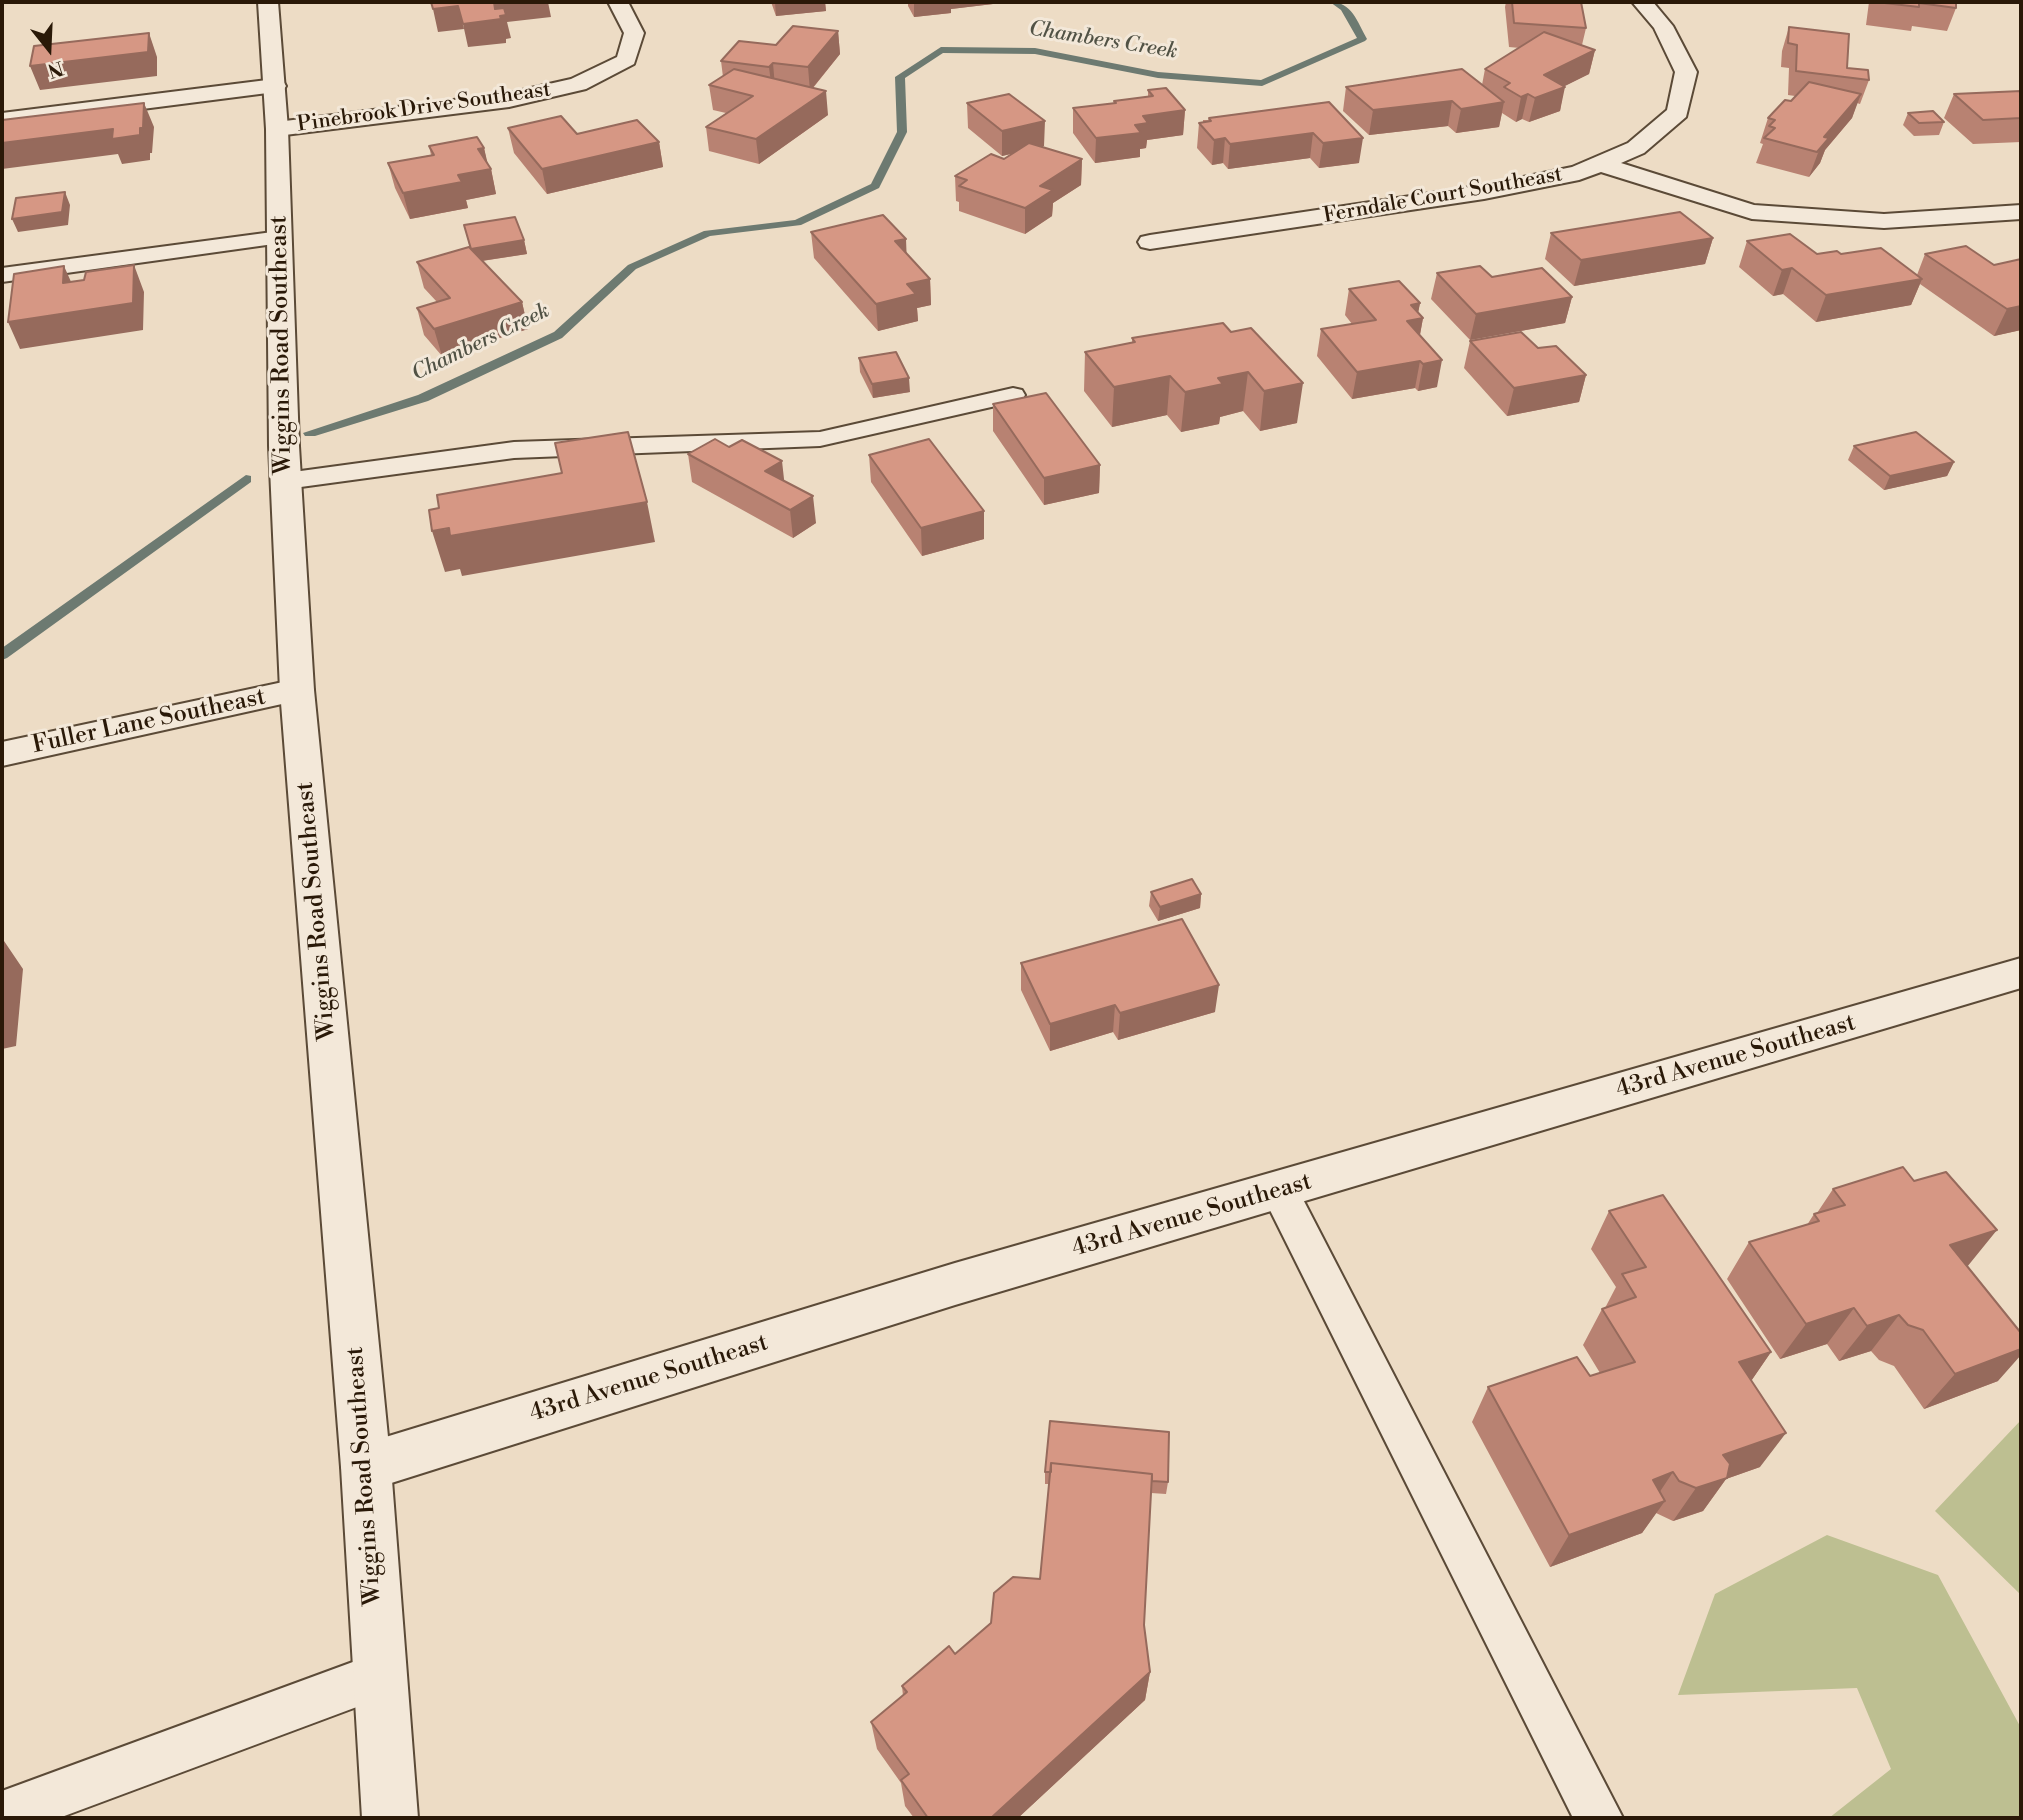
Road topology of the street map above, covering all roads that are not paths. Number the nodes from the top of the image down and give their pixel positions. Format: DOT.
graph roads {
  1 [pos="268,2"];
  2 [pos="618,2"];
  3 [pos="1642,2"];
  4 [pos="275,86"];
  5 [pos="2,120"];
  6 [pos="277,129"];
  7 [pos="1599,164"];
  8 [pos="2021,212"];
  9 [pos="279,237"];
  10 [pos="1150,242"];
  11 [pos="2,275"];
  12 [pos="1013,395"];
  13 [pos="286,481"];
  14 [pos="297,690"];
  15 [pos="2,754"];
  16 [pos="2021,973"];
  17 [pos="1279,1191"];
  18 [pos="366,1467"];
  19 [pos="380,1675"];
  20 [pos="2,1815"];
  21 [pos="390,1818"];
  22 [pos="1599,1818"];
  1 -- 4 [label="street, Wiggins Road Southeast"];
  2 -- 6 [label="street, Pinebrook Drive Southeast"];
  3 -- 7 [label="street, Ferndale Court Southeast"];
  4 -- 5 [label="street"];
  4 -- 6 [label="street, Wiggins Road Southeast"];
  6 -- 9 [label="street, Wiggins Road Southeast"];
  7 -- 8 [label="street"];
  7 -- 10 [label="street, Ferndale Court Southeast"];
  9 -- 11 [label="lane"];
  9 -- 13 [label="street, Wiggins Road Southeast"];
  12 -- 13 [label="lane"];
  13 -- 14 [label="street, Wiggins Road Southeast"];
  14 -- 15 [label="street, Fuller Lane Southeast"];
  14 -- 18 [label="street, Wiggins Road Southeast"];
  16 -- 17 [label="street, 43rd Avenue Southeast"];
  17 -- 18 [label="street, 43rd Avenue Southeast"];
  17 -- 22 [label="lane"];
  18 -- 19 [label="street, Wiggins Road Southeast"];
  19 -- 20 [label="lane"];
  19 -- 21 [label="street, Wiggins Road Southeast"];
}
